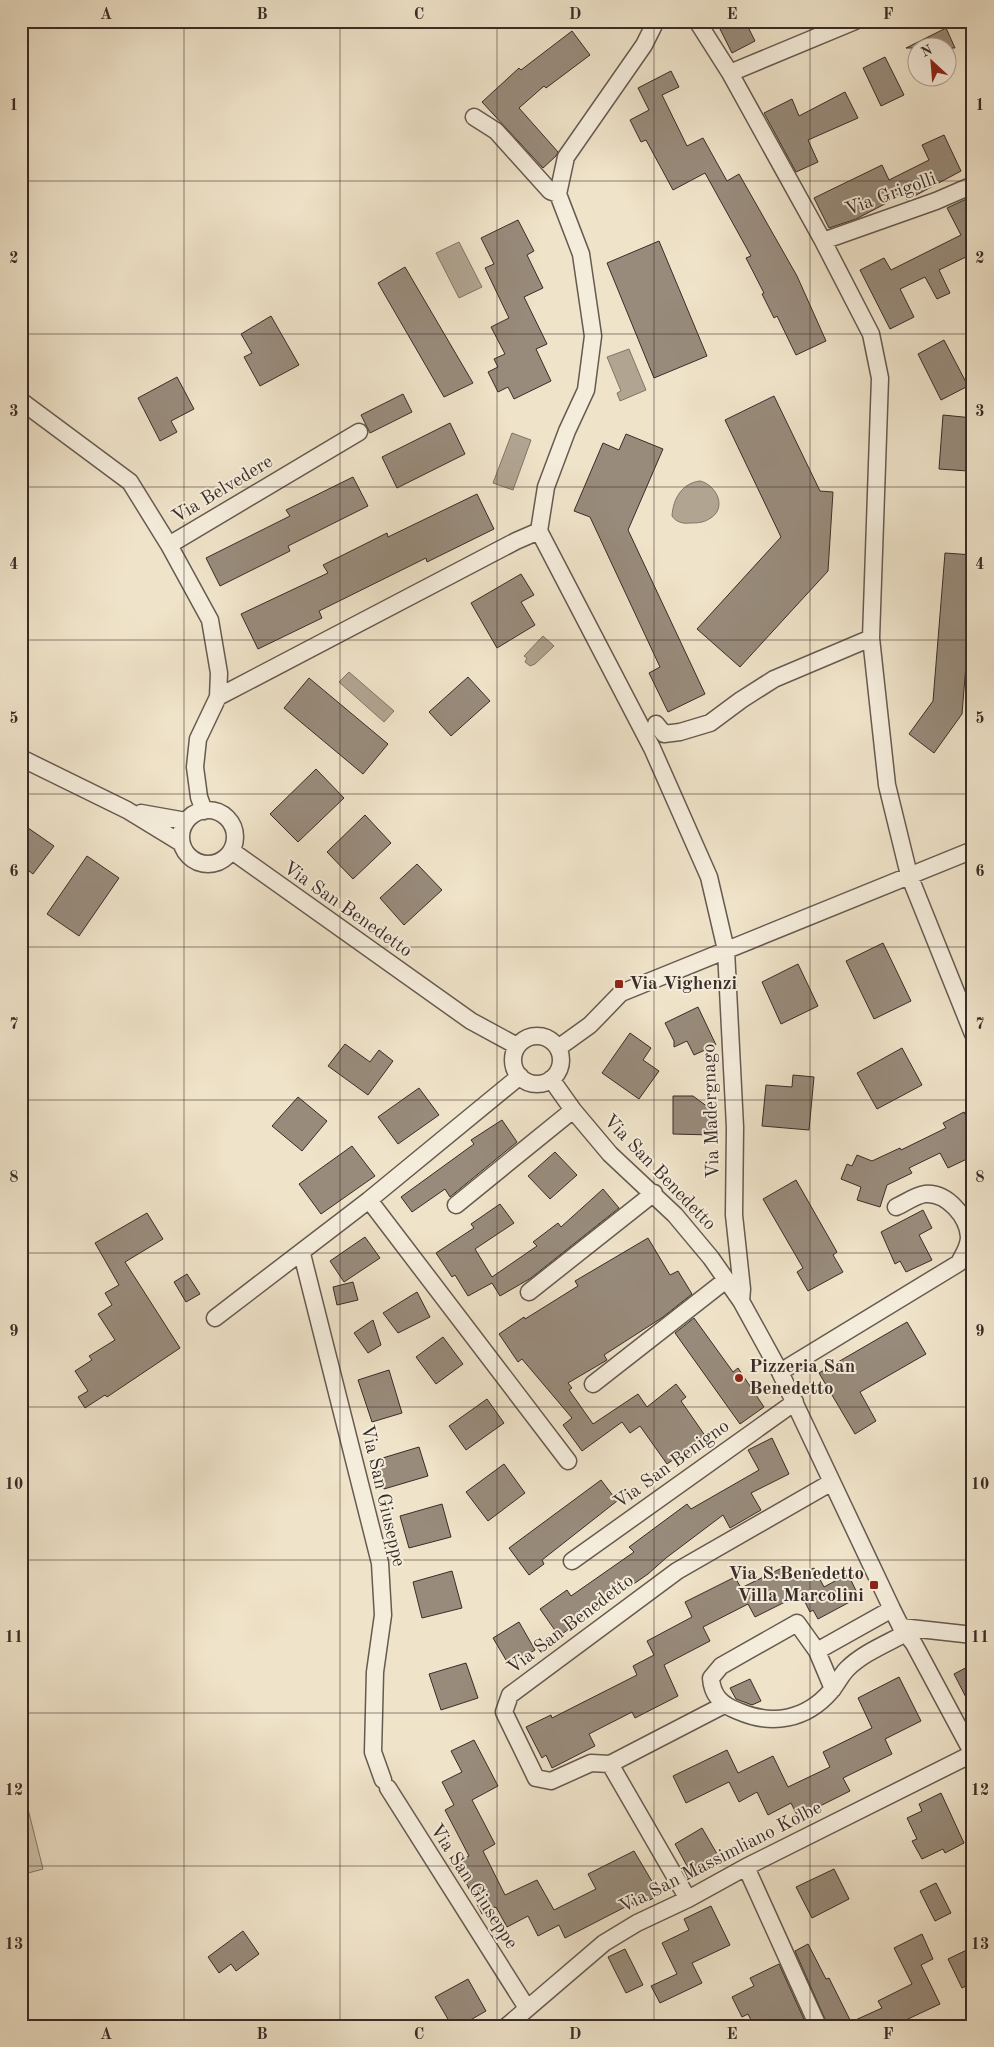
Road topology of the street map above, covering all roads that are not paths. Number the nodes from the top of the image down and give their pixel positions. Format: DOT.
graph roads {
  1 [pos="656,21"];
  2 [pos="697,21"];
  3 [pos="855,21"];
  4 [pos="730,73"];
  5 [pos="474,117"];
  6 [pos="973,185"];
  7 [pos="558,194"];
  8 [pos="823,241"];
  9 [pos="21,401"];
  10 [pos="359,432"];
  11 [pos="539,531"];
  12 [pos="169,545"];
  13 [pos="871,638"];
  14 [pos="218,697"];
  15 [pos="656,724"];
  16 [pos="21,758"];
  17 [pos="127,810"];
  18 [pos="204,811"];
  19 [pos="186,821"];
  20 [pos="181,843"];
  21 [pos="973,850"];
  22 [pos="232,852"];
  23 [pos="910,875"];
  24 [pos="726,950"];
  25 [pos="973,1034"];
  26 [pos="517,1046"];
  27 [pos="558,1048"];
  28 [pos="520,1076"];
  29 [pos="551,1079"];
  30 [pos="573,1110"];
  31 [pos="654,1193"];
  32 [pos="369,1200"];
  33 [pos="456,1205"];
  34 [pos="896,1206"];
  35 [pos="302,1254"];
  36 [pos="726,1280"];
  37 [pos="529,1292"];
  38 [pos="741,1301"];
  39 [pos="215,1318"];
  40 [pos="780,1372"];
  41 [pos="593,1384"];
  42 [pos="795,1402"];
  43 [pos="568,1461"];
  44 [pos="832,1482"];
  45 [pos="572,1561"];
  46 [pos="892,1610"];
  47 [pos="973,1622"];
  48 [pos="955,1634"];
  49 [pos="907,1635"];
  50 [pos="973,1635"];
  51 [pos="817,1651"];
  52 [pos="833,1689"];
  53 [pos="724,1705"];
  54 [pos="973,1754"];
  55 [pos="610,1764"];
  56 [pos="746,1867"];
  57 [pos="688,1899"];
  58 [pos="527,2008"];
  59 [pos="507,2026"];
  60 [pos="818,2026"];
  1 -- 7 [label="street"];
  2 -- 4 [label="street"];
  3 -- 4 [label="street"];
  4 -- 8 [label="street"];
  5 -- 7 [label="street"];
  6 -- 8 [label="street, Via Grigolli"];
  7 -- 11 [label="street"];
  8 -- 13 [label="street"];
  9 -- 12 [label="street"];
  10 -- 12 [label="street, Via Belvedere"];
  11 -- 14 [label="street"];
  11 -- 24 [label="street, Via Madergnago"];
  12 -- 14 [label="street, Via Belvedere"];
  13 -- 15 [label="street"];
  13 -- 23 [label="street"];
  14 -- 18 [label="street, Via Belvedere"];
  16 -- 17 [label="street"];
  17 -- 19 [label="street"];
  17 -- 20 [label="street"];
  18 -- 19 [label="street"];
  18 -- 22 [label="street"];
  19 -- 20 [label="street"];
  20 -- 22 [label="street"];
  21 -- 23 [label="street"];
  22 -- 26 [label="street, Via San Benedetto"];
  23 -- 24 [label="street"];
  23 -- 25 [label="street"];
  24 -- 27 [label="street"];
  24 -- 38 [label="street, Via Madergnago"];
  26 -- 27 [label="street"];
  26 -- 28 [label="street"];
  27 -- 29 [label="street"];
  28 -- 29 [label="street"];
  28 -- 32 [label="street"];
  29 -- 30 [label="street, Via San Benedetto"];
  30 -- 31 [label="street, Via San Benedetto"];
  30 -- 33 [label="street"];
  31 -- 36 [label="street, Via San Benedetto"];
  31 -- 37 [label="street"];
  32 -- 35 [label="street"];
  32 -- 43 [label="street"];
  34 -- 40 [label="street"];
  35 -- 39 [label="street"];
  35 -- 58 [label="street, Via San Giuseppe"];
  36 -- 38 [label="street, Via San Benedetto"];
  36 -- 41 [label="street"];
  38 -- 40 [label="street, Via San Benedetto"];
  40 -- 42 [label="street, Via San Benedetto"];
  42 -- 44 [label="street, Via San Benedetto"];
  42 -- 45 [label="street, Via San Benigno"];
  44 -- 46 [label="street, Via San Benedetto"];
  44 -- 55 [label="street, Via San Benedetto"];
  46 -- 49 [label="street, Via San Benedetto"];
  46 -- 51 [label="street"];
  47 -- 48 [label="street"];
  48 -- 49 [label="street"];
  48 -- 50 [label="street"];
  49 -- 52 [label="street"];
  49 -- 54 [label="street, Via San Benedetto"];
  51 -- 52 [label="street"];
  51 -- 53 [label="street"];
  52 -- 53 [label="street"];
  53 -- 55 [label="street"];
  54 -- 56 [label="street, Via San Massimliano Kolbe"];
  55 -- 57 [label="street"];
  56 -- 57 [label="street, Via San Massimliano Kolbe"];
  56 -- 60 [label="street"];
  57 -- 58 [label="street, Via San Massimliano Kolbe"];
  58 -- 59 [label="street, Via San Massimliano Kolbe"];
}
